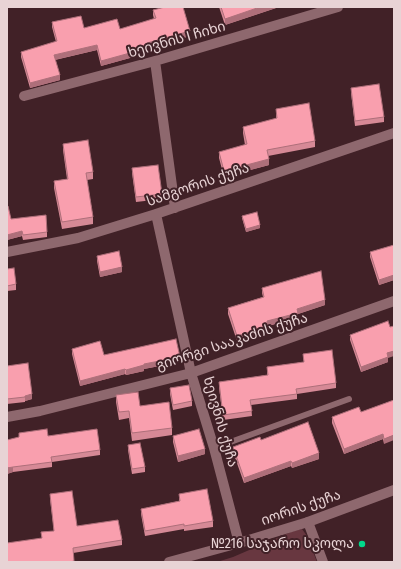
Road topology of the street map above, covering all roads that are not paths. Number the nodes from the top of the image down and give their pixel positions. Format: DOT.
graph roads {
  1 [pos="338,7"];
  2 [pos="155,61"];
  3 [pos="24,96"];
  4 [pos="394,133"];
  5 [pos="175,208"];
  6 [pos="156,214"];
  7 [pos="7,252"];
  8 [pos="394,302"];
  9 [pos="191,373"];
  10 [pos="349,399"];
  11 [pos="7,417"];
  12 [pos="214,448"];
  13 [pos="394,490"];
  14 [pos="308,522"];
  15 [pos="239,543"];
  16 [pos="169,562"];
  17 [pos="323,562"];
  1 -- 2 [label="street, ხეივნის I ჩიხი"];
  2 -- 3 [label="street, ხეივნის I ჩიხი"];
  2 -- 5 [label="street"];
  4 -- 5 [label="street, სამგორის ქუჩა"];
  5 -- 6 [label="street, სამგორის ქუჩა"];
  6 -- 7 [label="street, სამგორის ქუჩა"];
  6 -- 9 [label="street, ხეივნის ქუჩა"];
  8 -- 9 [label="street, გიორგი სააკაძის ქუჩა"];
  9 -- 11 [label="street, გიორგი სააკაძის ქუჩა"];
  9 -- 12 [label="street, ხეივნის ქუჩა"];
  10 -- 12 [label="lane"];
  12 -- 15 [label="street, ხეივნის ქუჩა"];
  13 -- 14 [label="street, იორის ქუჩა"];
  14 -- 15 [label="street, იორის ქუჩა"];
  14 -- 17 [label="street"];
  15 -- 16 [label="street, იორის ქუჩა"];
}
